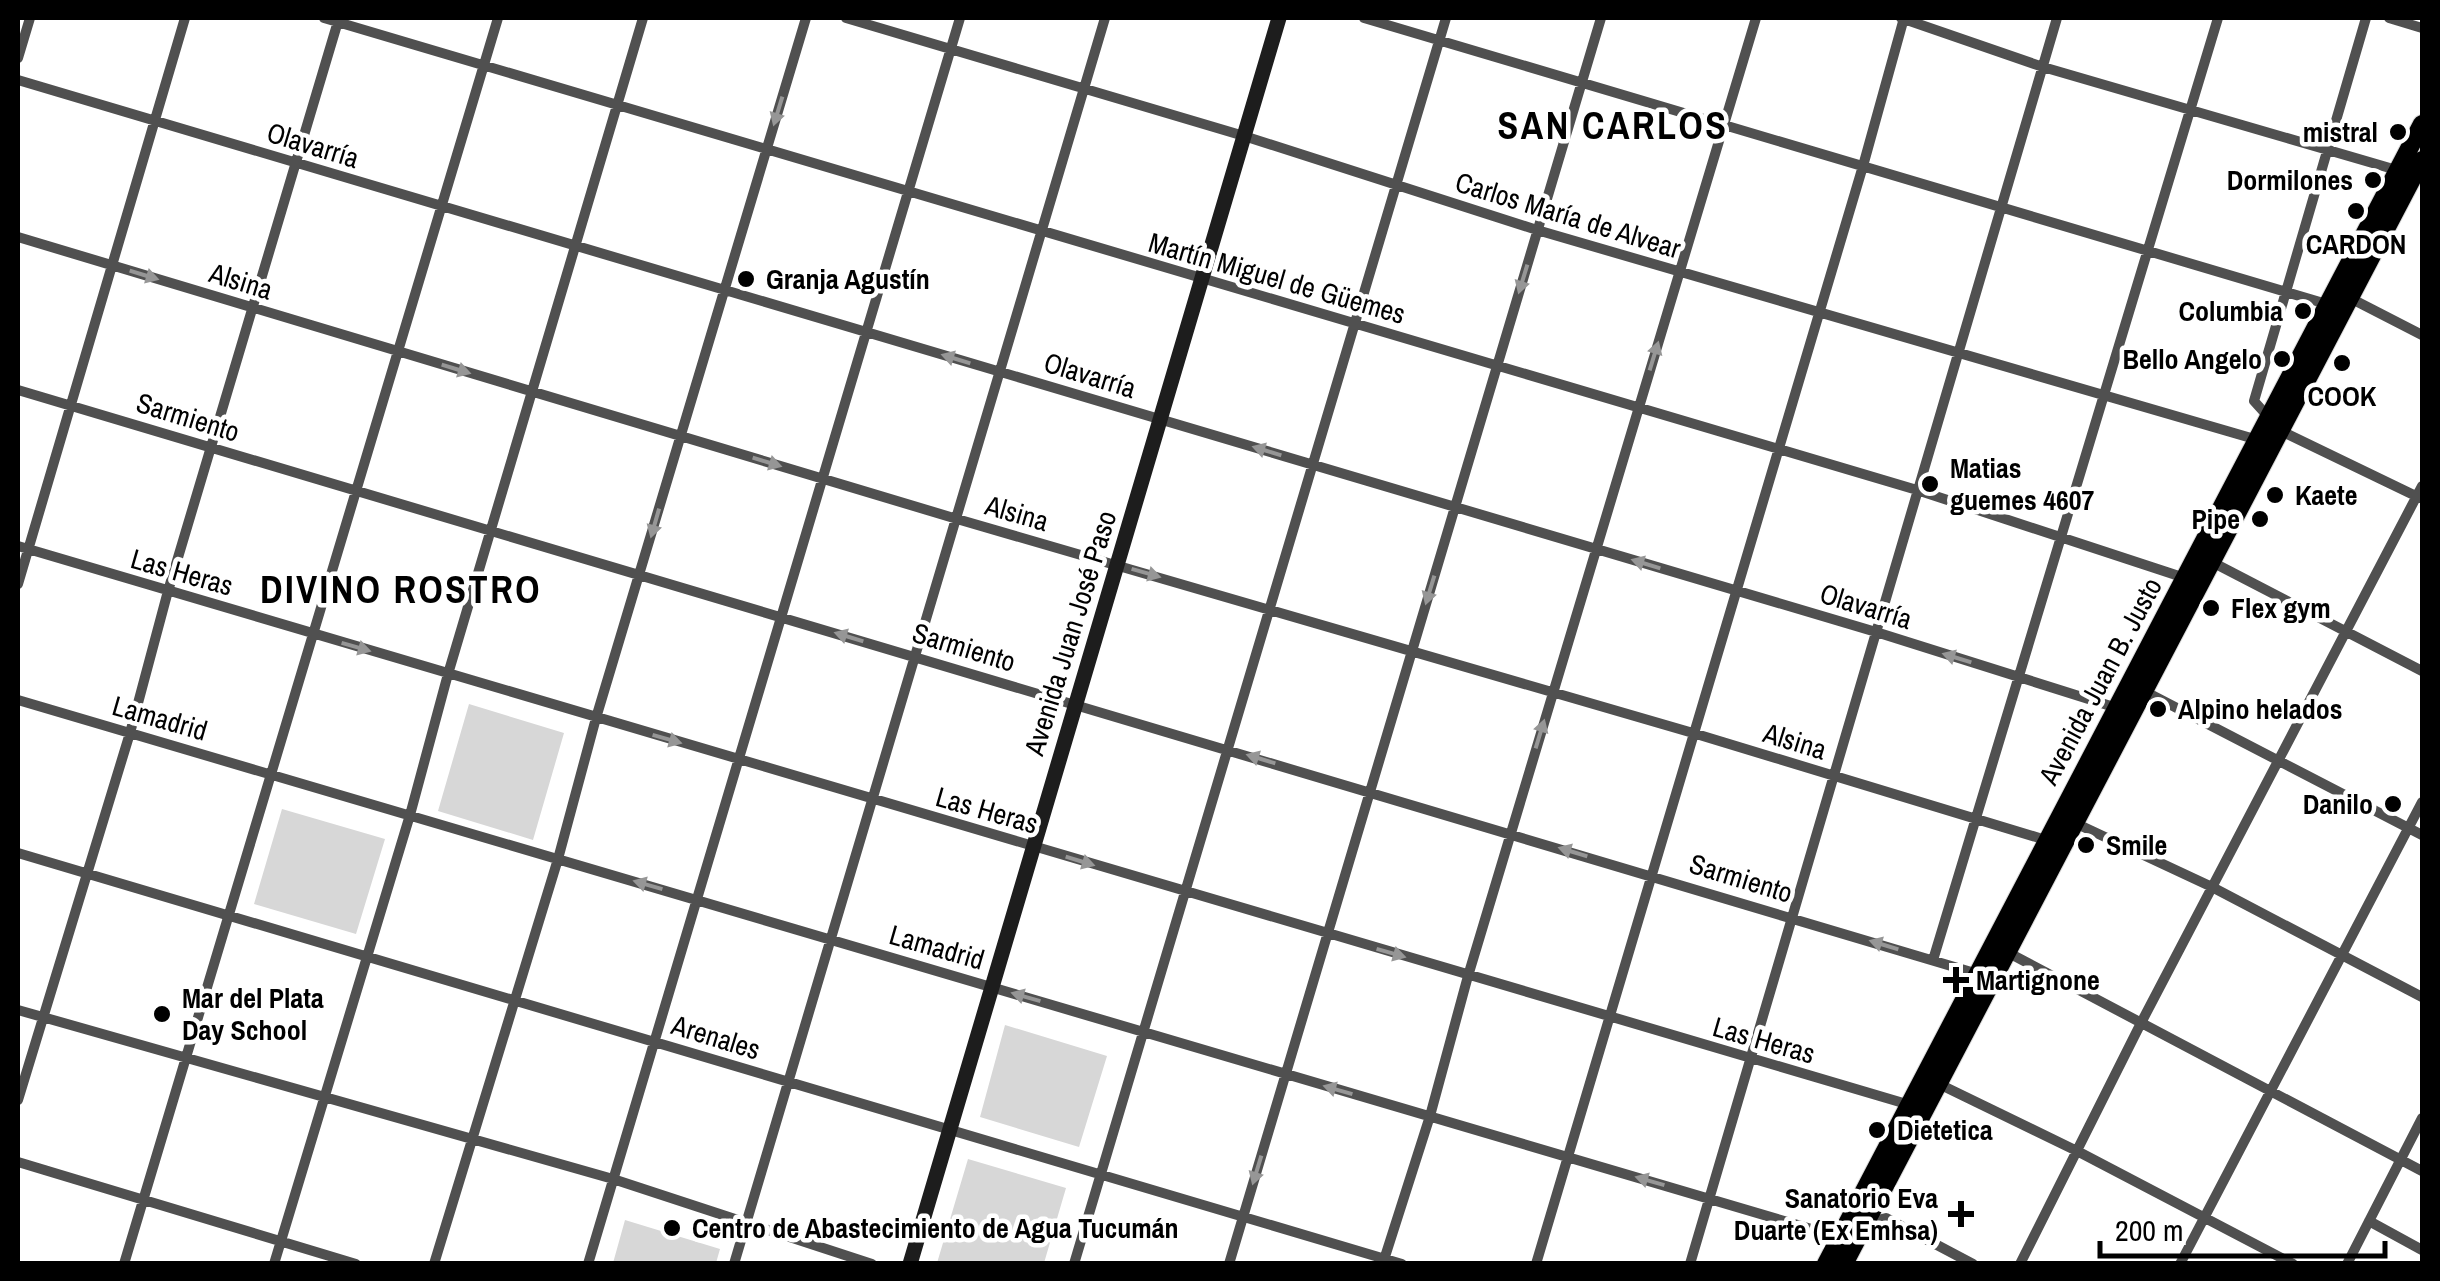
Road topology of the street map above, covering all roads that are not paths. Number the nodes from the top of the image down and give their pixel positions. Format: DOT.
graph roads {
  1 [pos="30,18"];
  2 [pos="185,18"];
  3 [pos="324,18"];
  4 [pos="498,18"];
  5 [pos="643,18"];
  6 [pos="806,18"];
  7 [pos="846,18"];
  8 [pos="960,18"];
  9 [pos="1104,18"];
  10 [pos="1279,18"];
  11 [pos="1364,18"];
  12 [pos="1446,18"];
  13 [pos="1600,18"];
  14 [pos="1756,18"];
  15 [pos="1902,18"];
  16 [pos="2057,18"];
  17 [pos="2218,18"];
  18 [pos="2366,18"];
  19 [pos="2389,18"];
  20 [pos="339,20"];
  21 [pos="2422,28"];
  22 [pos="1439,40"];
  23 [pos="951,49"];
  24 [pos="18,58"];
  25 [pos="484,65"];
  26 [pos="2043,67"];
  27 [pos="18,80"];
  28 [pos="1581,83"];
  29 [pos="1084,88"];
  30 [pos="617,105"];
  31 [pos="2190,110"];
  32 [pos="154,121"];
  33 [pos="2422,124"];
  34 [pos="1725,125"];
  35 [pos="1244,136"];
  36 [pos="766,150"];
  37 [pos="2326,152"];
  38 [pos="296,163"];
  39 [pos="1863,166"];
  40 [pos="2421,167"];
  41 [pos="2398,171"];
  42 [pos="1395,187"];
  43 [pos="908,192"];
  44 [pos="441,206"];
  45 [pos="2001,208"];
  46 [pos="1537,230"];
  47 [pos="1041,232"];
  48 [pos="18,238"];
  49 [pos="576,246"];
  50 [pos="2147,251"];
  51 [pos="112,266"];
  52 [pos="1679,272"];
  53 [pos="1202,279"];
  54 [pos="724,290"];
  55 [pos="2286,293"];
  56 [pos="2350,298"];
  57 [pos="2328,306"];
  58 [pos="253,308"];
  59 [pos="1818,312"];
  60 [pos="1354,324"];
  61 [pos="866,332"];
  62 [pos="2422,335"];
  63 [pos="398,352"];
  64 [pos="1958,354"];
  65 [pos="1496,366"];
  66 [pos="1000,372"];
  67 [pos="18,390"];
  68 [pos="532,392"];
  69 [pos="2103,397"];
  70 [pos="70,406"];
  71 [pos="1638,408"];
  72 [pos="1160,420"];
  73 [pos="2275,425"];
  74 [pos="680,436"];
  75 [pos="2258,440"];
  76 [pos="212,448"];
  77 [pos="1777,448"];
  78 [pos="1312,465"];
  79 [pos="822,478"];
  80 [pos="356,490"];
  81 [pos="1918,490"];
  82 [pos="2421,494"];
  83 [pos="1454,508"];
  84 [pos="957,519"];
  85 [pos="491,530"];
  86 [pos="2060,538"];
  87 [pos="22,548"];
  88 [pos="1596,549"];
  89 [pos="2212,562"];
  90 [pos="1117,565"];
  91 [pos="640,574"];
  92 [pos="2185,579"];
  93 [pos="18,584"];
  94 [pos="1735,590"];
  95 [pos="168,591"];
  96 [pos="1269,609"];
  97 [pos="780,616"];
  98 [pos="2347,631"];
  99 [pos="1876,632"];
  100 [pos="313,634"];
  101 [pos="1411,652"];
  102 [pos="915,656"];
  103 [pos="2422,671"];
  104 [pos="448,674"];
  105 [pos="2018,677"];
  106 [pos="1553,691"];
  107 [pos="2144,691"];
  108 [pos="18,700"];
  109 [pos="1076,704"];
  110 [pos="2116,708"];
  111 [pos="596,718"];
  112 [pos="130,733"];
  113 [pos="1693,733"];
  114 [pos="1228,749"];
  115 [pos="737,760"];
  116 [pos="2280,760"];
  117 [pos="271,774"];
  118 [pos="1834,776"];
  119 [pos="1369,792"];
  120 [pos="872,799"];
  121 [pos="2422,802"];
  122 [pos="410,816"];
  123 [pos="1975,819"];
  124 [pos="2068,819"];
  125 [pos="2409,828"];
  126 [pos="1511,833"];
  127 [pos="2422,835"];
  128 [pos="2055,844"];
  129 [pos="1033,847"];
  130 [pos="18,853"];
  131 [pos="558,859"];
  132 [pos="85,873"];
  133 [pos="1652,875"];
  134 [pos="2212,887"];
  135 [pos="1185,892"];
  136 [pos="698,900"];
  137 [pos="229,916"];
  138 [pos="1791,916"];
  139 [pos="1327,934"];
  140 [pos="834,940"];
  141 [pos="2008,952"];
  142 [pos="2342,955"];
  143 [pos="365,956"];
  144 [pos="1933,960"];
  145 [pos="1978,974"];
  146 [pos="1468,976"];
  147 [pos="992,987"];
  148 [pos="2422,998"];
  149 [pos="513,1000"];
  150 [pos="18,1010"];
  151 [pos="42,1016"];
  152 [pos="1609,1018"];
  153 [pos="2141,1024"];
  154 [pos="1144,1032"];
  155 [pos="654,1042"];
  156 [pos="186,1058"];
  157 [pos="1750,1059"];
  158 [pos="1285,1074"];
  159 [pos="788,1082"];
  160 [pos="1939,1084"];
  161 [pos="2270,1092"];
  162 [pos="323,1096"];
  163 [pos="18,1100"];
  164 [pos="1908,1106"];
  165 [pos="1430,1116"];
  166 [pos="2422,1118"];
  167 [pos="949,1130"];
  168 [pos="471,1139"];
  169 [pos="2079,1152"];
  170 [pos="1570,1158"];
  171 [pos="2401,1160"];
  172 [pos="18,1162"];
  173 [pos="2422,1171"];
  174 [pos="1101,1175"];
  175 [pos="613,1179"];
  176 [pos="1710,1199"];
  177 [pos="142,1200"];
  178 [pos="1242,1217"];
  179 [pos="2204,1218"];
  180 [pos="2368,1222"];
  181 [pos="1866,1223"];
  182 [pos="746,1224"];
  183 [pos="1844,1228"];
  184 [pos="280,1242"];
  185 [pos="2422,1250"];
  186 [pos="1384,1261"];
  187 [pos="124,1264"];
  188 [pos="274,1264"];
  189 [pos="356,1264"];
  190 [pos="434,1264"];
  191 [pos="588,1264"];
  192 [pos="734,1264"];
  193 [pos="872,1264"];
  194 [pos="910,1264"];
  195 [pos="1074,1264"];
  196 [pos="1228,1264"];
  197 [pos="1402,1264"];
  198 [pos="1536,1264"];
  199 [pos="1690,1264"];
  200 [pos="1826,1264"];
  201 [pos="1844,1264"];
  202 [pos="1972,1264"];
  203 [pos="2020,1264"];
  204 [pos="2180,1264"];
  205 [pos="2293,1264"];
  206 [pos="2347,1264"];
  1 -- 24 [label="street"];
  2 -- 32 [label="street"];
  3 -- 20 [label="street, Martín Miguel de Güemes"];
  4 -- 25 [label="street"];
  5 -- 30 [label="street"];
  6 -- 36 [label="street, one-way"];
  7 -- 23 [label="street, Carlos María de Alvear"];
  8 -- 23 [label="street"];
  9 -- 29 [label="street"];
  10 -- 35 [label="main road, Avenida Juan José Paso"];
  11 -- 22 [label="street"];
  12 -- 22 [label="street"];
  13 -- 28 [label="street"];
  14 -- 34 [label="street"];
  15 -- 26 [label="street"];
  15 -- 39 [label="street"];
  16 -- 26 [label="street"];
  17 -- 31 [label="street"];
  18 -- 37 [label="street"];
  19 -- 21 [label="street"];
  20 -- 25 [label="street, Martín Miguel de Güemes"];
  20 -- 38 [label="street"];
  22 -- 28 [label="street"];
  22 -- 42 [label="street"];
  23 -- 29 [label="street, Carlos María de Alvear"];
  23 -- 43 [label="street"];
  25 -- 30 [label="street, Martín Miguel de Güemes"];
  25 -- 44 [label="street"];
  26 -- 31 [label="street"];
  26 -- 45 [label="street"];
  27 -- 32 [label="street, Olavarría"];
  28 -- 34 [label="street"];
  28 -- 46 [label="street"];
  29 -- 35 [label="street, Carlos María de Alvear"];
  29 -- 47 [label="street"];
  30 -- 36 [label="street, Martín Miguel de Güemes"];
  30 -- 49 [label="street"];
  31 -- 37 [label="street"];
  31 -- 50 [label="street"];
  32 -- 38 [label="street, Olavarría"];
  32 -- 51 [label="street"];
  33 -- 41 [label="main road, Avenida Juan B. Justo"];
  34 -- 39 [label="street"];
  34 -- 52 [label="street"];
  35 -- 42 [label="street, Carlos María de Alvear"];
  35 -- 53 [label="main road, Avenida Juan José Paso"];
  36 -- 43 [label="street, Martín Miguel de Güemes"];
  36 -- 54 [label="street"];
  37 -- 41 [label="street"];
  37 -- 55 [label="street"];
  38 -- 44 [label="street, Olavarría"];
  38 -- 58 [label="street"];
  39 -- 45 [label="street"];
  39 -- 59 [label="street"];
  40 -- 41 [label="street"];
  40 -- 56 [label="main road, Avenida Juan B. Justo"];
  41 -- 57 [label="main road, Avenida Juan B. Justo"];
  42 -- 46 [label="street, Carlos María de Alvear"];
  42 -- 60 [label="street"];
  43 -- 47 [label="street, Martín Miguel de Güemes"];
  43 -- 61 [label="street"];
  44 -- 49 [label="street, Olavarría"];
  44 -- 63 [label="street"];
  45 -- 50 [label="street"];
  45 -- 64 [label="street"];
  46 -- 52 [label="street, Carlos María de Alvear"];
  46 -- 65 [label="street, one-way"];
  47 -- 53 [label="street, Martín Miguel de Güemes"];
  47 -- 66 [label="street"];
  48 -- 51 [label="street, Alsina"];
  49 -- 54 [label="street, Olavarría"];
  49 -- 68 [label="street"];
  50 -- 55 [label="street"];
  50 -- 69 [label="street"];
  51 -- 58 [label="street, Alsina, one-way"];
  51 -- 70 [label="street"];
  52 -- 59 [label="street, Carlos María de Alvear"];
  71 -- 52 [label="street, one-way"];
  53 -- 60 [label="street, Martín Miguel de Güemes"];
  53 -- 72 [label="main road, Avenida Juan José Paso"];
  54 -- 61 [label="street, Olavarría"];
  54 -- 74 [label="street"];
  55 -- 57 [label="street"];
  55 -- 73 [label="street"];
  56 -- 57 [label="street"];
  56 -- 62 [label="street"];
  56 -- 73 [label="main road, Avenida Juan B. Justo"];
  57 -- 73 [label="main road, Avenida Juan B. Justo"];
  58 -- 63 [label="street, Alsina"];
  58 -- 76 [label="street"];
  59 -- 64 [label="street, Carlos María de Alvear"];
  59 -- 77 [label="street"];
  60 -- 65 [label="street, Martín Miguel de Güemes"];
  60 -- 78 [label="street"];
  66 -- 61 [label="street, Olavarría, one-way"];
  61 -- 79 [label="street"];
  63 -- 68 [label="street, Alsina, one-way"];
  63 -- 80 [label="street"];
  64 -- 69 [label="street, Carlos María de Alvear"];
  64 -- 81 [label="street"];
  65 -- 71 [label="street, Martín Miguel de Güemes"];
  65 -- 83 [label="street"];
  66 -- 72 [label="street, Olavarría"];
  66 -- 84 [label="street"];
  67 -- 70 [label="street, Sarmiento"];
  68 -- 74 [label="street, Alsina"];
  68 -- 85 [label="street"];
  69 -- 75 [label="street, Carlos María de Alvear"];
  69 -- 86 [label="street"];
  70 -- 76 [label="street, Sarmiento"];
  70 -- 87 [label="street"];
  71 -- 77 [label="street, Martín Miguel de Güemes"];
  71 -- 88 [label="street"];
  78 -- 72 [label="street, Olavarría, one-way"];
  72 -- 90 [label="main road, Avenida Juan José Paso"];
  73 -- 75 [label="main road, Avenida Juan B. Justo"];
  73 -- 82 [label="street"];
  73 -- 89 [label="main road, Avenida Juan B. Justo"];
  74 -- 79 [label="street, Alsina, one-way"];
  74 -- 91 [label="street, one-way"];
  75 -- 92 [label="main road, Avenida Juan B. Justo"];
  76 -- 80 [label="street, Sarmiento"];
  76 -- 95 [label="street"];
  77 -- 81 [label="street, Martín Miguel de Güemes"];
  77 -- 94 [label="street"];
  78 -- 83 [label="street, Olavarría"];
  78 -- 96 [label="street"];
  79 -- 84 [label="street, Alsina"];
  79 -- 97 [label="street"];
  80 -- 85 [label="street, Sarmiento"];
  80 -- 100 [label="street"];
  81 -- 86 [label="street, Martín Miguel de Güemes"];
  81 -- 99 [label="street"];
  82 -- 98 [label="street"];
  83 -- 88 [label="street, Olavarría"];
  83 -- 101 [label="street, one-way"];
  84 -- 90 [label="street, Alsina"];
  84 -- 102 [label="street"];
  85 -- 91 [label="street, Sarmiento"];
  85 -- 104 [label="street"];
  86 -- 92 [label="street, Martín Miguel de Güemes"];
  86 -- 105 [label="street"];
  87 -- 93 [label="street"];
  87 -- 95 [label="street, Las Heras"];
  94 -- 88 [label="street, Olavarría, one-way"];
  88 -- 106 [label="street"];
  89 -- 92 [label="street"];
  89 -- 98 [label="street"];
  89 -- 107 [label="main road, Avenida Juan B. Justo"];
  90 -- 96 [label="street, Alsina, one-way"];
  90 -- 109 [label="main road, Avenida Juan José Paso"];
  91 -- 97 [label="street, Sarmiento"];
  91 -- 111 [label="street"];
  92 -- 110 [label="main road, Avenida Juan B. Justo"];
  94 -- 99 [label="street, Olavarría"];
  94 -- 113 [label="street"];
  95 -- 100 [label="street, Las Heras"];
  95 -- 112 [label="street"];
  96 -- 101 [label="street, Alsina"];
  96 -- 114 [label="street"];
  102 -- 97 [label="street, Sarmiento, one-way"];
  97 -- 115 [label="street"];
  98 -- 103 [label="street"];
  98 -- 116 [label="street"];
  105 -- 99 [label="street, Olavarría, one-way"];
  99 -- 118 [label="street"];
  100 -- 104 [label="street, Las Heras, one-way"];
  100 -- 117 [label="street"];
  101 -- 106 [label="street, Alsina"];
  101 -- 119 [label="street"];
  102 -- 109 [label="street, Sarmiento"];
  102 -- 120 [label="street"];
  104 -- 111 [label="street, Las Heras"];
  104 -- 122 [label="street"];
  105 -- 110 [label="street, Olavarría"];
  105 -- 123 [label="street"];
  106 -- 113 [label="street, Alsina"];
  126 -- 106 [label="street, one-way"];
  107 -- 110 [label="street"];
  107 -- 116 [label="street"];
  107 -- 124 [label="main road, Avenida Juan B. Justo"];
  108 -- 112 [label="street, Lamadrid"];
  109 -- 114 [label="street, Sarmiento"];
  109 -- 129 [label="main road, Avenida Juan José Paso"];
  110 -- 124 [label="main road, Avenida Juan B. Justo"];
  111 -- 115 [label="street, Las Heras, one-way"];
  111 -- 131 [label="street"];
  112 -- 117 [label="street, Lamadrid"];
  112 -- 132 [label="street"];
  113 -- 118 [label="street, Alsina"];
  113 -- 133 [label="street"];
  119 -- 114 [label="street, Sarmiento, one-way"];
  114 -- 135 [label="street"];
  115 -- 120 [label="street, Las Heras"];
  115 -- 136 [label="street"];
  116 -- 125 [label="street"];
  116 -- 134 [label="street"];
  117 -- 122 [label="street, Lamadrid"];
  117 -- 137 [label="street"];
  118 -- 123 [label="street, Alsina"];
  118 -- 138 [label="street"];
  119 -- 126 [label="street, Sarmiento"];
  119 -- 139 [label="street"];
  120 -- 129 [label="street, Las Heras"];
  120 -- 140 [label="street"];
  121 -- 125 [label="street"];
  122 -- 131 [label="street, Lamadrid"];
  122 -- 143 [label="street"];
  123 -- 128 [label="street, Alsina"];
  123 -- 144 [label="street"];
  124 -- 128 [label="main road, Avenida Juan B. Justo"];
  124 -- 134 [label="street"];
  125 -- 127 [label="street"];
  125 -- 142 [label="street"];
  133 -- 126 [label="street, Sarmiento, one-way"];
  126 -- 146 [label="street"];
  128 -- 141 [label="main road, Avenida Juan B. Justo"];
  128 -- 145 [label="main road, Avenida Juan B. Justo"];
  129 -- 135 [label="street, Las Heras, one-way"];
  129 -- 147 [label="main road, Avenida Juan José Paso"];
  130 -- 132 [label="street, Arenales"];
  136 -- 131 [label="street, Lamadrid, one-way"];
  131 -- 149 [label="street"];
  132 -- 137 [label="street, Arenales"];
  132 -- 151 [label="street"];
  133 -- 138 [label="street, Sarmiento"];
  133 -- 152 [label="street"];
  134 -- 142 [label="street"];
  134 -- 153 [label="street"];
  135 -- 139 [label="street, Las Heras"];
  135 -- 154 [label="street"];
  136 -- 140 [label="street, Lamadrid"];
  136 -- 155 [label="street"];
  137 -- 143 [label="street, Arenales"];
  137 -- 156 [label="street"];
  144 -- 138 [label="street, Sarmiento, one-way"];
  138 -- 157 [label="street"];
  139 -- 146 [label="street, Las Heras, one-way"];
  139 -- 158 [label="street"];
  140 -- 147 [label="street, Lamadrid"];
  140 -- 159 [label="street"];
  141 -- 145 [label="street"];
  141 -- 153 [label="street"];
  141 -- 160 [label="main road, Avenida Juan B. Justo"];
  142 -- 148 [label="street"];
  142 -- 161 [label="street"];
  143 -- 149 [label="street, Arenales"];
  143 -- 162 [label="street"];
  144 -- 145 [label="street, Sarmiento"];
  145 -- 164 [label="main road, Avenida Juan B. Justo"];
  146 -- 152 [label="street, Las Heras"];
  146 -- 165 [label="street"];
  154 -- 147 [label="street, Lamadrid, one-way"];
  147 -- 167 [label="main road, Avenida Juan José Paso"];
  149 -- 155 [label="street, Arenales"];
  149 -- 168 [label="street"];
  150 -- 151 [label="street"];
  151 -- 156 [label="street"];
  151 -- 163 [label="street"];
  152 -- 157 [label="street, Las Heras"];
  152 -- 170 [label="street"];
  153 -- 161 [label="street"];
  153 -- 169 [label="street"];
  154 -- 158 [label="street, Lamadrid"];
  154 -- 174 [label="street"];
  155 -- 159 [label="street, Arenales"];
  155 -- 175 [label="street"];
  156 -- 162 [label="street"];
  156 -- 177 [label="street"];
  157 -- 164 [label="street, Las Heras"];
  157 -- 176 [label="street"];
  165 -- 158 [label="street, Lamadrid, one-way"];
  158 -- 178 [label="street, one-way"];
  159 -- 167 [label="street, Arenales"];
  159 -- 182 [label="street"];
  160 -- 164 [label="street"];
  160 -- 169 [label="street"];
  160 -- 181 [label="main road, Avenida Juan B. Justo"];
  161 -- 171 [label="street"];
  161 -- 179 [label="street"];
  162 -- 168 [label="street"];
  162 -- 184 [label="street"];
  164 -- 183 [label="main road, Avenida Juan B. Justo"];
  165 -- 170 [label="street, Lamadrid"];
  165 -- 186 [label="street"];
  166 -- 171 [label="street"];
  167 -- 174 [label="street, Arenales"];
  167 -- 194 [label="main road, Avenida Juan José Paso"];
  168 -- 175 [label="street"];
  168 -- 190 [label="street"];
  169 -- 179 [label="street"];
  169 -- 203 [label="street"];
  176 -- 170 [label="street, Lamadrid, one-way"];
  170 -- 198 [label="street"];
  171 -- 173 [label="street"];
  171 -- 180 [label="street"];
  172 -- 177 [label="street"];
  174 -- 178 [label="street, Arenales"];
  174 -- 195 [label="street"];
  175 -- 182 [label="street"];
  175 -- 191 [label="street"];
  176 -- 183 [label="street, Lamadrid"];
  176 -- 199 [label="street"];
  177 -- 184 [label="street"];
  177 -- 187 [label="street"];
  178 -- 186 [label="street, Arenales"];
  178 -- 196 [label="street"];
  179 -- 204 [label="street"];
  179 -- 205 [label="street"];
  180 -- 185 [label="street"];
  180 -- 206 [label="street"];
  181 -- 183 [label="street, Lamadrid"];
  181 -- 201 [label="main road, Avenida Juan B. Justo"];
  181 -- 202 [label="street"];
  182 -- 192 [label="street"];
  182 -- 193 [label="street"];
  183 -- 200 [label="main road, Avenida Juan B. Justo"];
  184 -- 188 [label="street"];
  184 -- 189 [label="street"];
  186 -- 197 [label="street, Arenales"];
}
